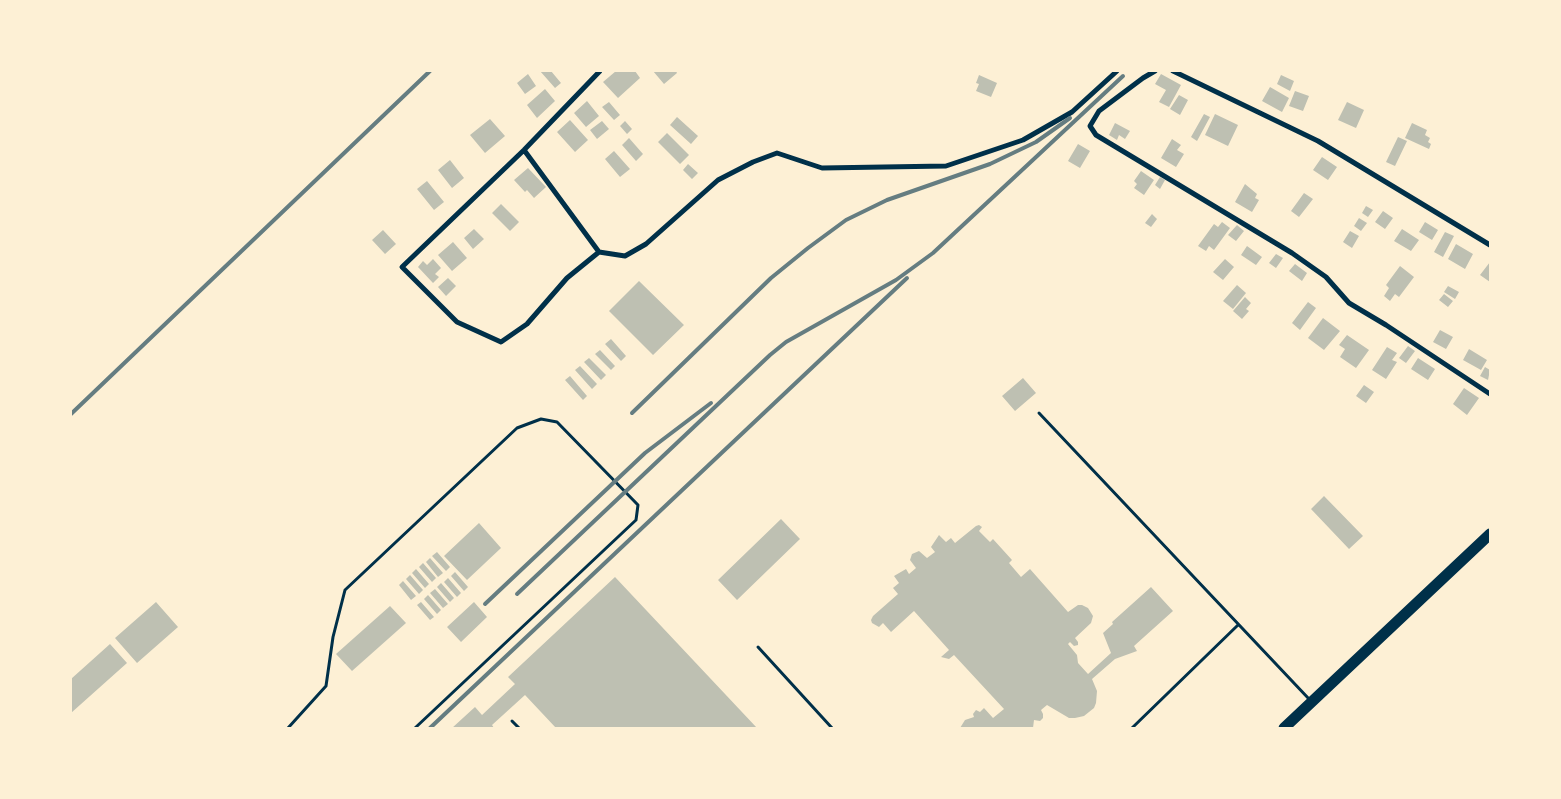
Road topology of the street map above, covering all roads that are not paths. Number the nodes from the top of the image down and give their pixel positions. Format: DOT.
graph roads {
  1 [pos="600,71"];
  2 [pos="1117,71"];
  3 [pos="1155,71"];
  4 [pos="1173,71"];
  5 [pos="524,150"];
  6 [pos="1490,245"];
  7 [pos="600,252"];
  8 [pos="1490,394"];
  9 [pos="1039,413"];
  10 [pos="1490,534"];
  11 [pos="1238,625"];
  12 [pos="758,647"];
  13 [pos="1311,702"];
  14 [pos="512,721"];
  15 [pos="288,728"];
  16 [pos="415,728"];
  17 [pos="519,728"];
  18 [pos="832,728"];
  19 [pos="1132,728"];
  20 [pos="1284,728"];
  1 -- 5 [label="street"];
  2 -- 7 [label="street"];
  3 -- 8 [label="street"];
  4 -- 6 [label="street"];
  5 -- 7 [label="street"];
  5 -- 7 [label="street"];
  9 -- 11 [label="lane"];
  10 -- 13 [label="main road"];
  11 -- 13 [label="lane"];
  11 -- 19 [label="lane"];
  12 -- 18 [label="lane"];
  13 -- 20 [label="main road"];
  14 -- 17 [label="lane"];
  15 -- 16 [label="lane"];
}
